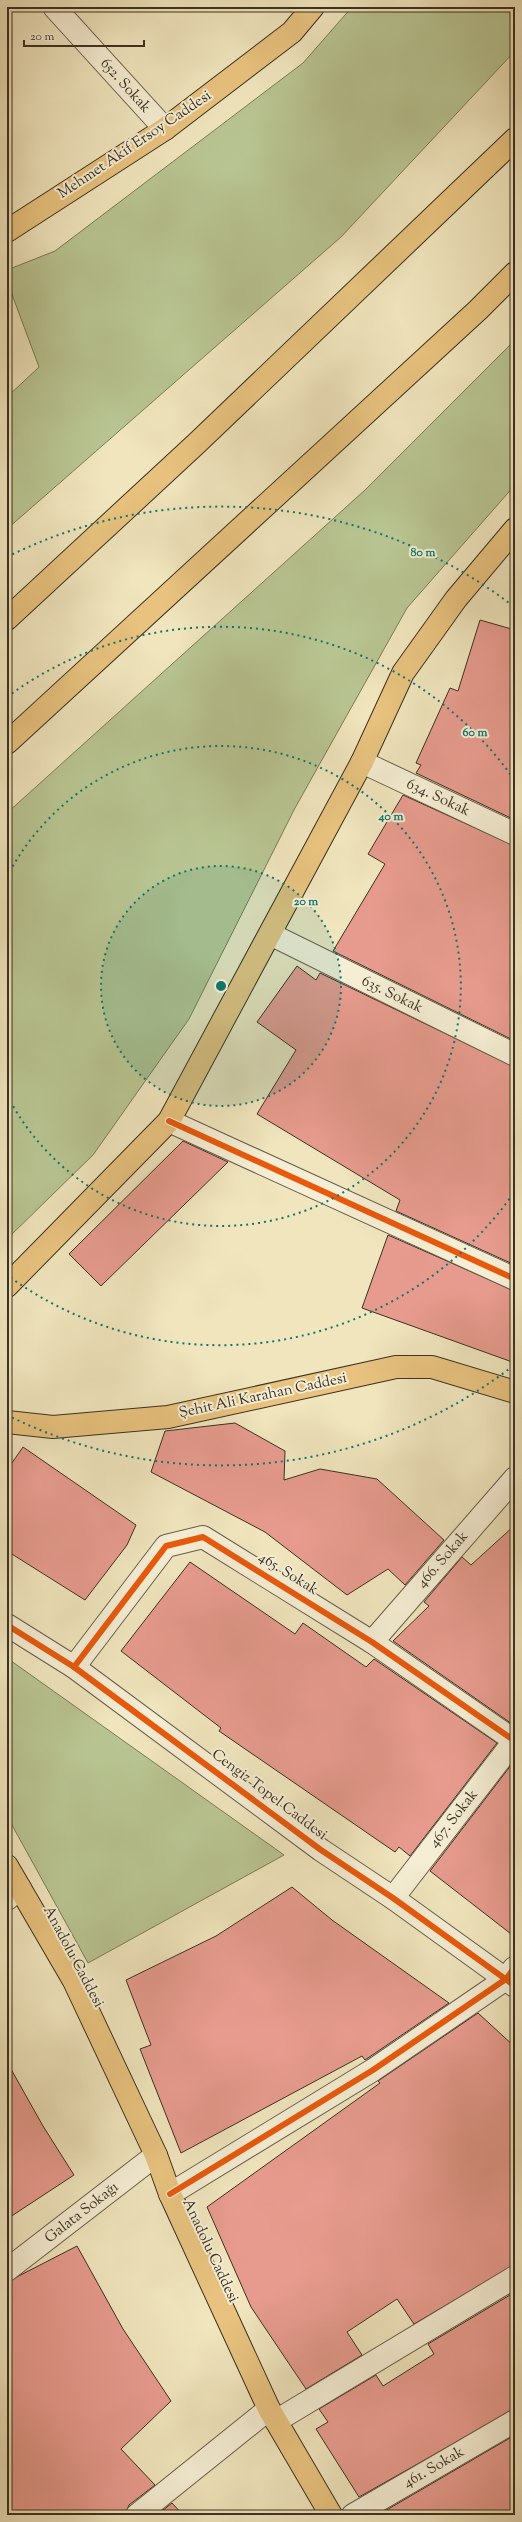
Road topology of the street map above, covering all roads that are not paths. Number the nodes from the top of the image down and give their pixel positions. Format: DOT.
graph roads {
  1 [pos="54,7"];
  2 [pos="313,7"];
  3 [pos="165,129"];
  4 [pos="515,139"];
  5 [pos="7,231"];
  6 [pos="515,273"];
  7 [pos="515,529"];
  8 [pos="7,619"];
  9 [pos="7,743"];
  10 [pos="362,762"];
  11 [pos="515,834"];
  12 [pos="270,934"];
  13 [pos="515,1055"];
  14 [pos="169,1121"];
  15 [pos="515,1279"];
  16 [pos="7,1286"];
  17 [pos="515,1392"];
  18 [pos="7,1422"];
  19 [pos="515,1478"];
  20 [pos="7,1625"];
  21 [pos="372,1642"];
  22 [pos="74,1667"];
  23 [pos="515,1741"];
  24 [pos="7,1866"];
  25 [pos="14,1894"];
  26 [pos="393,1898"];
  27 [pos="512,1977"];
  28 [pos="156,2155"];
  29 [pos="170,2194"];
  30 [pos="7,2270"];
  31 [pos="515,2276"];
  32 [pos="272,2415"];
  33 [pos="515,2421"];
  34 [pos="136,2515"];
  35 [pos="331,2515"];
  36 [pos="353,2515"];
  1 -- 3 [label="street, 652. Sokak"];
  2 -- 3 [label="main road, Mehmet Akif Ersoy Caddesi"];
  3 -- 5 [label="main road, Mehmet Akif Ersoy Caddesi"];
  4 -- 8 [label="main road"];
  6 -- 9 [label="main road"];
  7 -- 10 [label="main road"];
  10 -- 11 [label="street, 634. Sokak"];
  10 -- 12 [label="main road"];
  12 -- 13 [label="street, 635. Sokak"];
  12 -- 14 [label="main road"];
  14 -- 15 [label="street"];
  14 -- 16 [label="main road"];
  17 -- 18 [label="main road, Şehit Ali Karahan Caddesi"];
  19 -- 21 [label="street, 466. Sokak"];
  20 -- 22 [label="street, Cengiz Topel Caddesi"];
  21 -- 22 [label="street, 465. Sokak"];
  21 -- 23 [label="street, 465. Sokak"];
  22 -- 26 [label="street, Cengiz Topel Caddesi"];
  23 -- 26 [label="street, 467. Sokak"];
  24 -- 25 [label="main road, Anadolu Caddesi"];
  25 -- 28 [label="main road, Anadolu Caddesi"];
  26 -- 27 [label="street, Cengiz Topel Caddesi"];
  27 -- 29 [label="street"];
  28 -- 29 [label="main road, Anadolu Caddesi"];
  28 -- 30 [label="street, Galata Sokağı"];
  29 -- 32 [label="main road, Anadolu Caddesi"];
  31 -- 32 [label="street"];
  32 -- 34 [label="street"];
  32 -- 35 [label="main road, Anadolu Caddesi"];
  33 -- 36 [label="street, 461. Sokak"];
}
